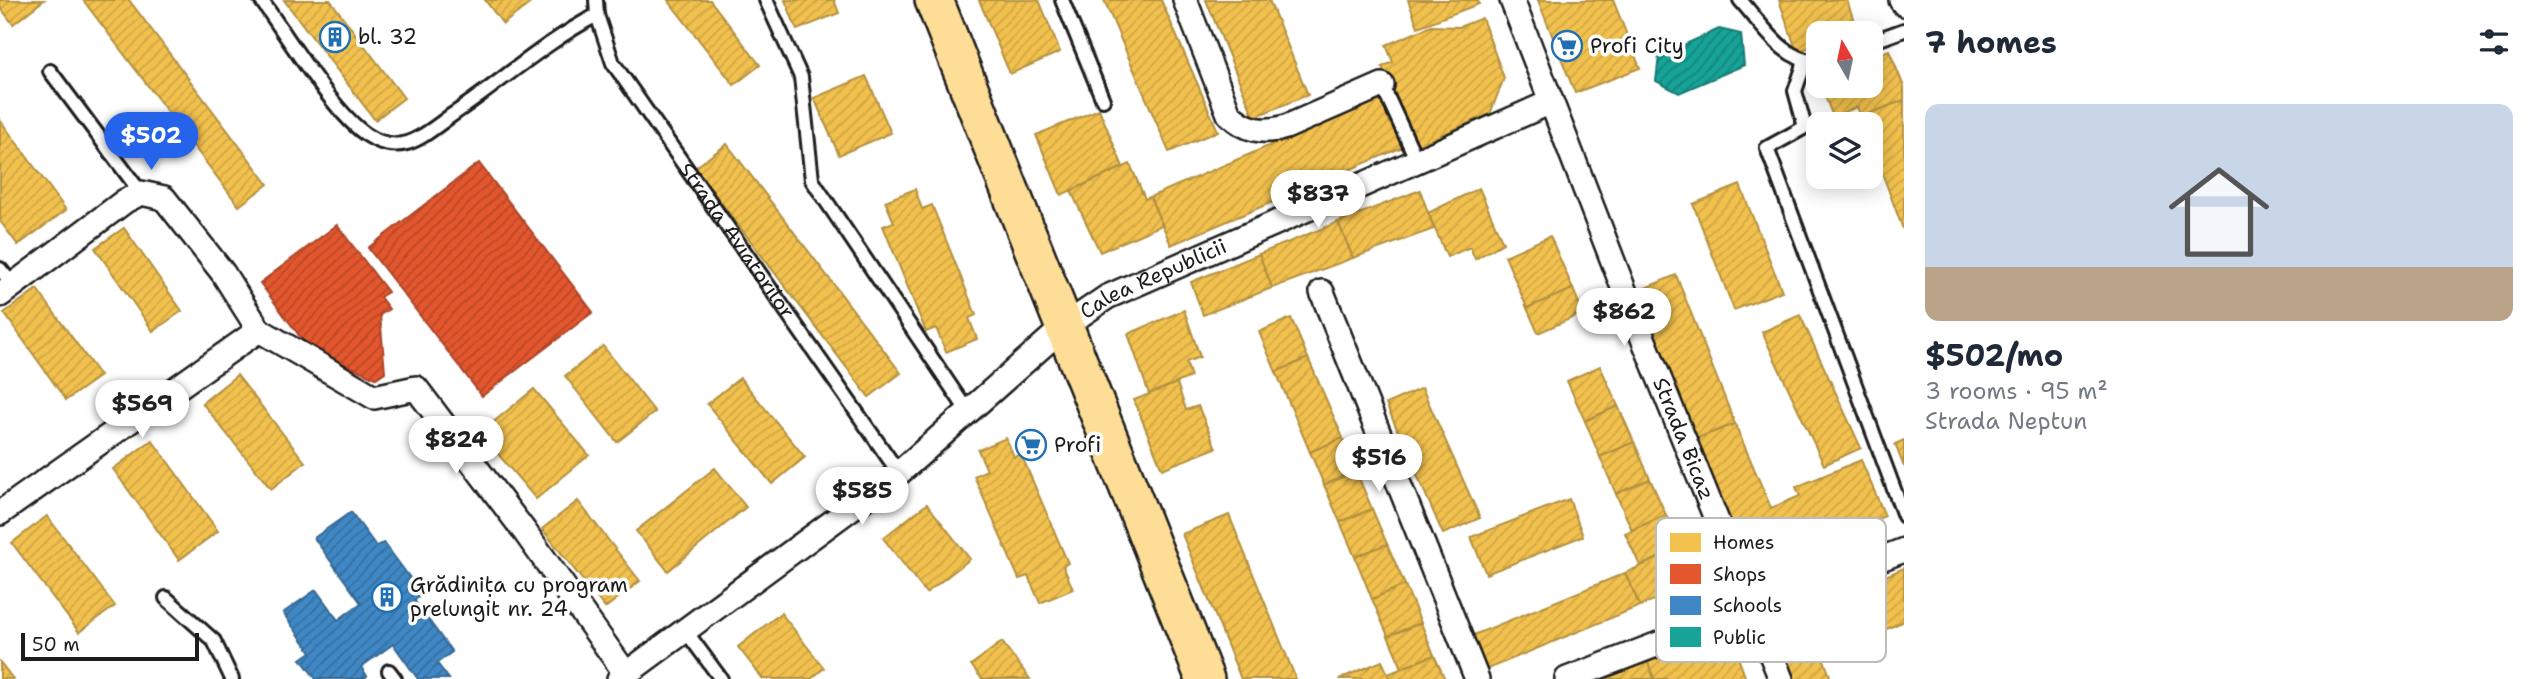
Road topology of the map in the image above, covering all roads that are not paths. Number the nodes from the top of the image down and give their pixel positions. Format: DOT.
graph roads {
  1 [pos="261,0"];
  2 [pos="596,0"];
  3 [pos="766,0"];
  4 [pos="934,0"];
  5 [pos="1062,0"];
  6 [pos="1185,0"];
  7 [pos="1513,0"];
  8 [pos="1740,0"];
  9 [pos="1901,0"];
  10 [pos="1904,4"];
  11 [pos="597,15"];
  12 [pos="1904,30"];
  13 [pos="1883,38"];
  14 [pos="1806,60"];
  15 [pos="50,71"];
  16 [pos="1806,72"];
  17 [pos="1382,85"];
  18 [pos="1103,100"];
  19 [pos="1551,102"];
  20 [pos="1418,163"];
  21 [pos="141,193"];
  22 [pos="4,283"];
  23 [pos="1322,292"];
  24 [pos="1066,325"];
  25 [pos="259,330"];
  26 [pos="968,412"];
  27 [pos="899,472"];
  28 [pos="0,513"];
  29 [pos="1904,516"];
  30 [pos="1717,518"];
  31 [pos="1904,550"];
  32 [pos="1886,557"];
  33 [pos="166,598"];
  34 [pos="685,630"];
  35 [pos="1656,645"];
  36 [pos="1774,662"];
  37 [pos="622,677"];
  38 [pos="232,679"];
  39 [pos="721,679"];
  40 [pos="1205,679"];
  41 [pos="1477,679"];
  42 [pos="1567,679"];
  43 [pos="1781,679"];
  1 -- 11 [label="lane"];
  2 -- 11 [label="lane, Strada Aviatorilor"];
  3 -- 26 [label="lane"];
  4 -- 24 [label="main road, Calea Republicii"];
  5 -- 18 [label="lane"];
  6 -- 17 [label="street"];
  7 -- 19 [label="street, Strada Bicaz"];
  8 -- 14 [label="lane"];
  9 -- 10 [label="street"];
  11 -- 27 [label="lane, Strada Aviatorilor"];
  12 -- 13 [label="lane"];
  15 -- 21 [label="lane"];
  16 -- 29 [label="lane"];
  17 -- 20 [label="lane"];
  19 -- 20 [label="street, Calea Republicii"];
  19 -- 30 [label="street, Strada Bicaz"];
  20 -- 24 [label="street, Calea Republicii"];
  21 -- 22 [label="street"];
  21 -- 25 [label="street"];
  23 -- 41 [label="street"];
  24 -- 26 [label="street"];
  24 -- 40 [label="main road, Calea Republicii"];
  25 -- 28 [label="street"];
  25 -- 37 [label="street"];
  26 -- 27 [label="street"];
  27 -- 34 [label="street"];
  31 -- 32 [label="street"];
  33 -- 38 [label="lane"];
  34 -- 37 [label="street"];
  34 -- 39 [label="lane"];
  35 -- 42 [label="street"];
  36 -- 43 [label="street, Strada Bicaz"];
}
